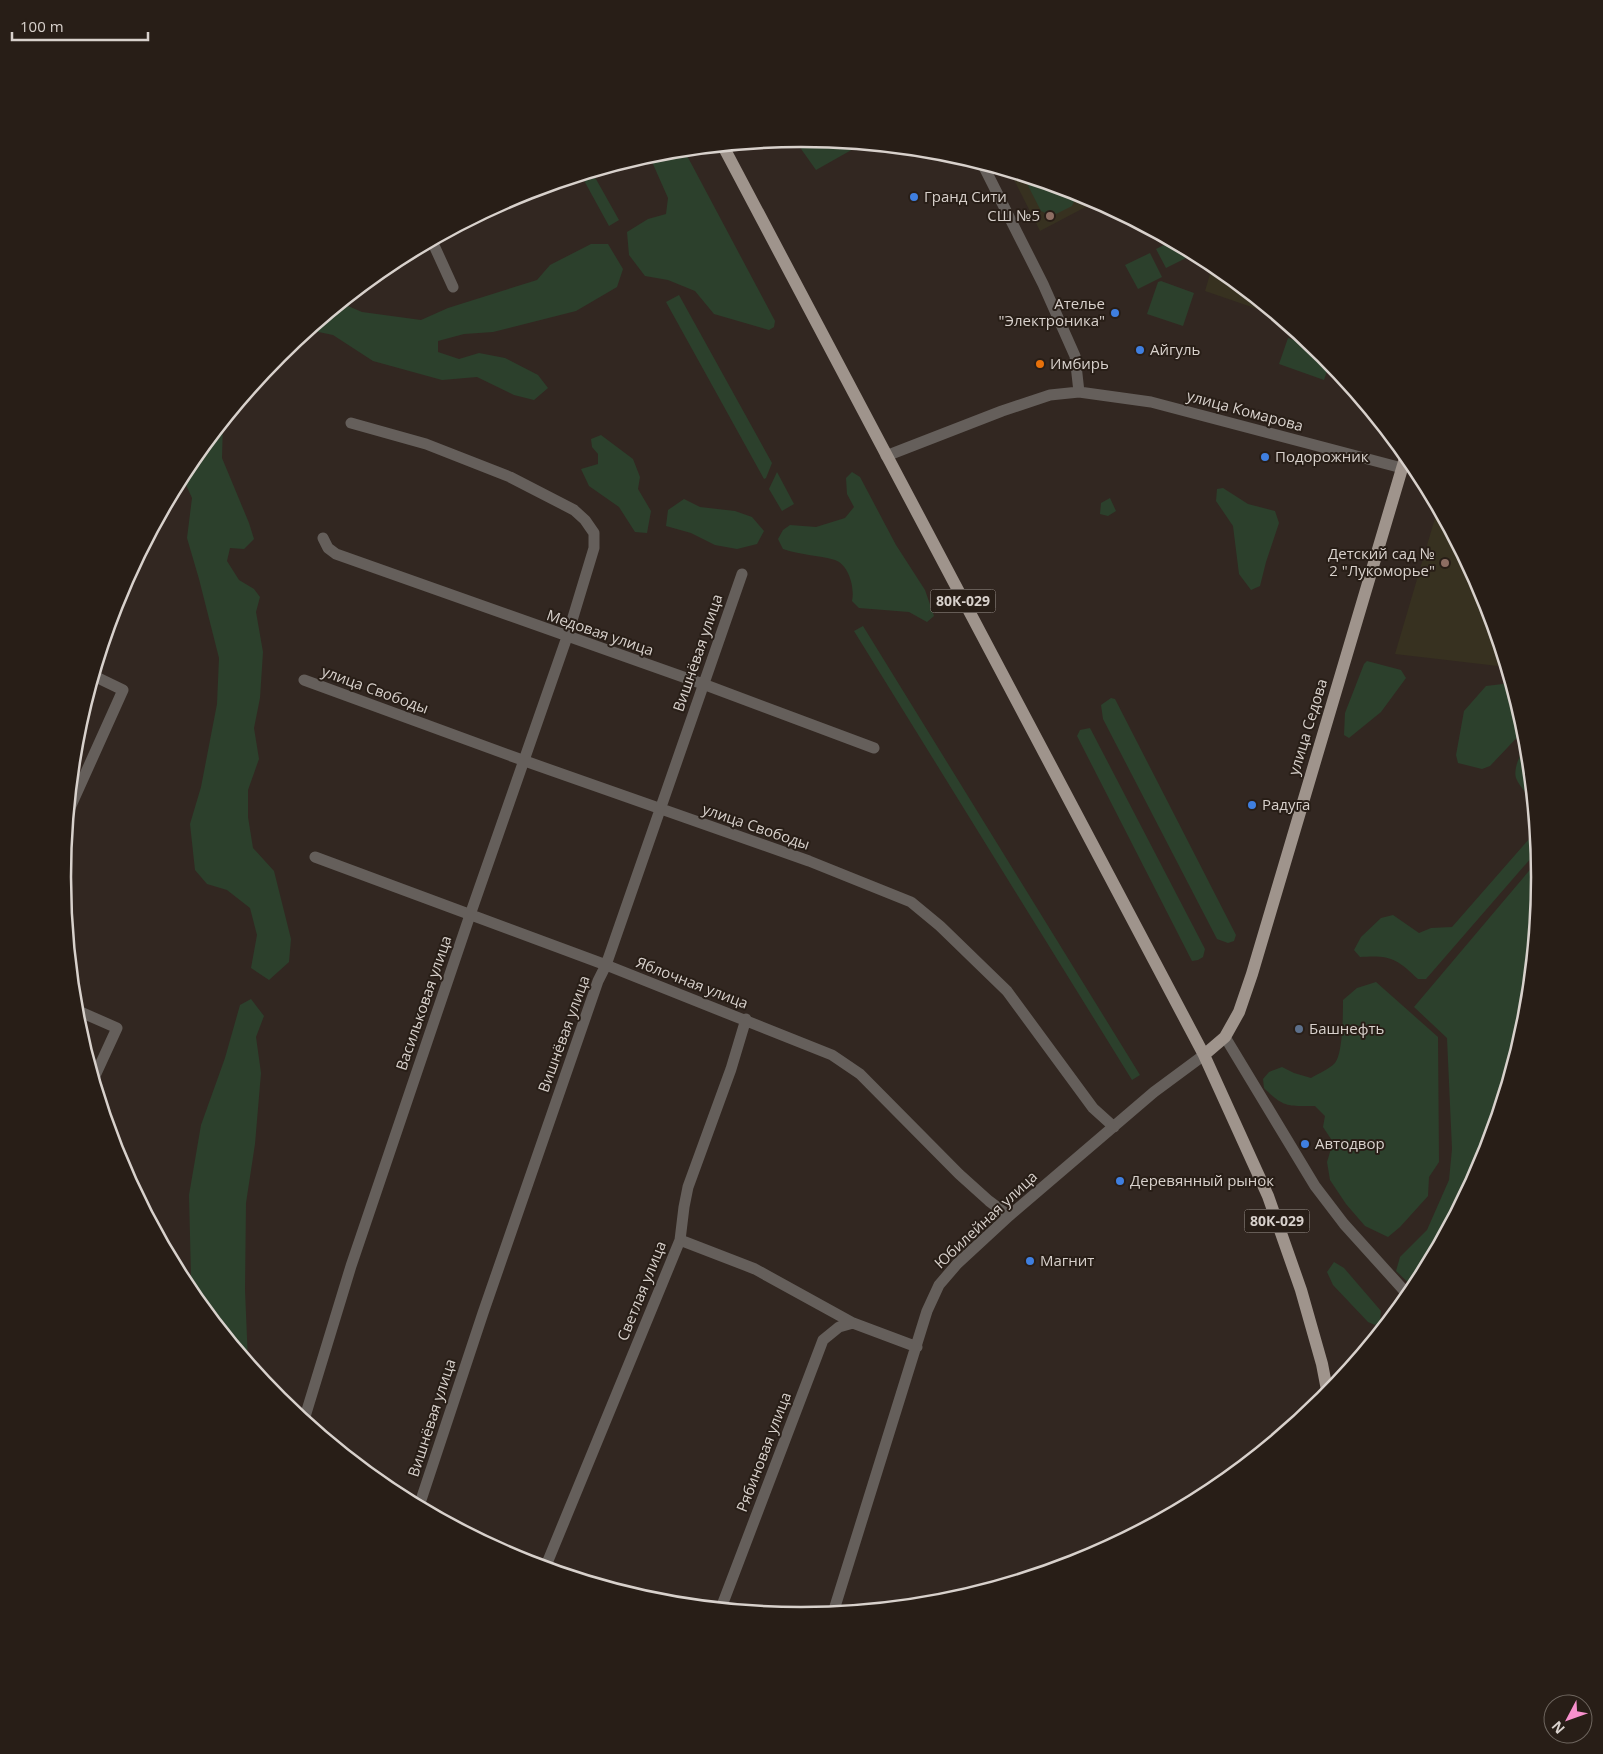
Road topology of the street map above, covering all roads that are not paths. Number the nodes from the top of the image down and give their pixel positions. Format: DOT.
graph roads {
  1 [pos="726,151"];
  2 [pos="986,171"];
  3 [pos="434,246"];
  4 [pos="453,287"];
  5 [pos="1079,392"];
  6 [pos="351,423"];
  7 [pos="886,456"];
  8 [pos="1403,463"];
  9 [pos="1402,468"];
  10 [pos="323,538"];
  11 [pos="742,574"];
  12 [pos="567,637"];
  13 [pos="99,678"];
  14 [pos="304,680"];
  15 [pos="703,684"];
  16 [pos="874,748"];
  17 [pos="525,761"];
  18 [pos="76,795"];
  19 [pos="661,809"];
  20 [pos="315,858"];
  21 [pos="470,915"];
  22 [pos="606,965"];
  23 [pos="84,1014"];
  24 [pos="746,1019"];
  25 [pos="1225,1037"];
  26 [pos="1204,1055"];
  27 [pos="97,1071"];
  28 [pos="1114,1127"];
  29 [pos="1009,1216"];
  30 [pos="680,1240"];
  31 [pos="1404,1290"];
  32 [pos="853,1323"];
  33 [pos="917,1347"];
  34 [pos="1326,1384"];
  35 [pos="306,1413"];
  36 [pos="421,1500"];
  37 [pos="548,1561"];
  38 [pos="723,1603"];
  39 [pos="835,1606"];
  1 -- 7 [label="main road, 80К-029"];
  2 -- 5 [label="street"];
  3 -- 4 [label="street"];
  5 -- 7 [label="street, улица Комарова"];
  5 -- 9 [label="street, улица Комарова"];
  6 -- 12 [label="street, Васильковая улица"];
  7 -- 26 [label="main road, 80К-029"];
  8 -- 9 [label="main road, улица Седова"];
  9 -- 25 [label="main road, улица Седова"];
  10 -- 12 [label="street, Медовая улица"];
  11 -- 15 [label="street, Вишнёвая улица"];
  12 -- 15 [label="street, Медовая улица"];
  12 -- 17 [label="street, Васильковая улица"];
  13 -- 18 [label="street"];
  14 -- 17 [label="street, улица Свободы"];
  15 -- 16 [label="street, Медовая улица"];
  15 -- 19 [label="street, Вишнёвая улица"];
  17 -- 19 [label="street, улица Свободы"];
  17 -- 21 [label="street, Васильковая улица"];
  19 -- 22 [label="street, Вишнёвая улица"];
  19 -- 28 [label="street, улица Свободы"];
  20 -- 21 [label="street, Яблочная улица"];
  21 -- 22 [label="street, Яблочная улица"];
  21 -- 35 [label="street, Васильковая улица"];
  22 -- 24 [label="street, Яблочная улица"];
  22 -- 36 [label="street, Вишнёвая улица"];
  23 -- 27 [label="street"];
  24 -- 29 [label="street, Яблочная улица"];
  24 -- 30 [label="street, Светлая улица"];
  25 -- 26 [label="main road, улица Седова"];
  25 -- 31 [label="street"];
  26 -- 28 [label="street, Юбилейная улица"];
  26 -- 34 [label="main road, 80К-029"];
  28 -- 29 [label="street, Юбилейная улица"];
  29 -- 33 [label="street, Юбилейная улица"];
  30 -- 32 [label="street"];
  30 -- 37 [label="street, Светлая улица"];
  32 -- 33 [label="street"];
  32 -- 38 [label="street, Рябиновая улица"];
  33 -- 39 [label="street, Юбилейная улица"];
}
